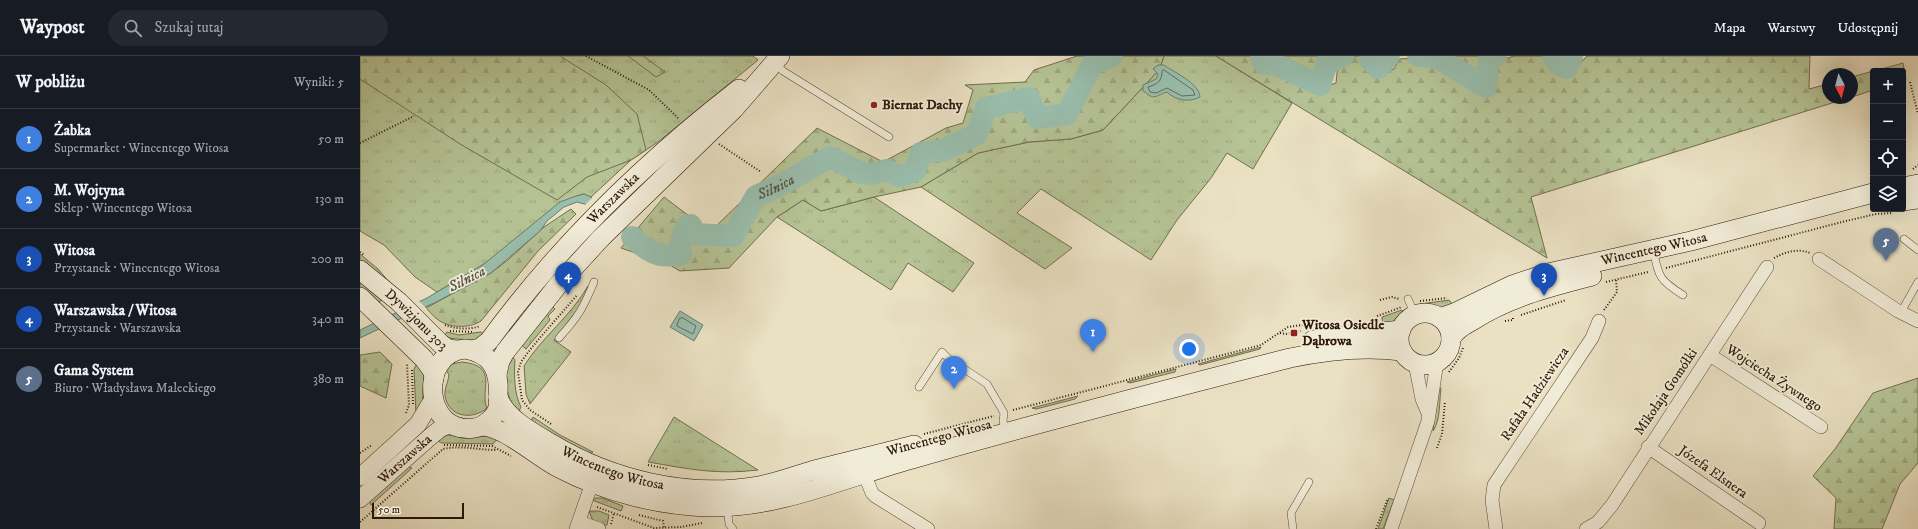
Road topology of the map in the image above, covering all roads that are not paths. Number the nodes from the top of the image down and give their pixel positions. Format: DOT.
graph roads {
  1 [pos="777,60"];
  2 [pos="889,137"];
  3 [pos="1918,184"];
  4 [pos="1906,186"];
  5 [pos="1870,194"];
  6 [pos="1918,199"];
  7 [pos="1906,204"];
  8 [pos="1870,208"];
  9 [pos="1904,239"];
  10 [pos="1918,250"];
  11 [pos="1819,259"];
  12 [pos="1656,261"];
  13 [pos="1767,267"];
  14 [pos="360,270"];
  15 [pos="594,282"];
  16 [pos="1918,282"];
  17 [pos="1683,295"];
  18 [pos="360,297"];
  19 [pos="1901,312"];
  20 [pos="1440,318"];
  21 [pos="1599,321"];
  22 [pos="1918,321"];
  23 [pos="1400,330"];
  24 [pos="559,338"];
  25 [pos="1457,342"];
  26 [pos="464,350"];
  27 [pos="1710,355"];
  28 [pos="1408,357"];
  29 [pos="1442,369"];
  30 [pos="497,374"];
  31 [pos="434,379"];
  32 [pos="919,387"];
  33 [pos="498,397"];
  34 [pos="433,399"];
  35 [pos="1428,413"];
  36 [pos="1005,423"];
  37 [pos="452,424"];
  38 [pos="482,426"];
  39 [pos="1821,428"];
  40 [pos="1648,447"];
  41 [pos="864,473"];
  42 [pos="360,477"];
  43 [pos="1309,482"];
  44 [pos="592,483"];
  45 [pos="360,499"];
  46 [pos="727,506"];
  47 [pos="1759,523"];
  48 [pos="578,526"];
  49 [pos="605,527"];
  50 [pos="1592,528"];
  51 [pos="733,529"];
  52 [pos="928,529"];
  53 [pos="1293,529"];
  54 [pos="1391,529"];
  55 [pos="1496,529"];
  1 -- 2 [label="lane"];
  1 -- 26 [label="main road, Warszawska"];
  1 -- 30 [label="main road, Warszawska"];
  3 -- 4 [label="main road"];
  5 -- 12 [label="main road, Wincentego Witosa"];
  6 -- 7 [label="main road"];
  8 -- 12 [label="main road, Wincentego Witosa"];
  9 -- 10 [label="lane"];
  11 -- 19 [label="street"];
  12 -- 17 [label="lane"];
  12 -- 20 [label="main road, Wincentego Witosa"];
  12 -- 25 [label="main road, Wincentego Witosa"];
  13 -- 27 [label="street, Mikołaja Gomółki"];
  14 -- 26 [label="main road, Dywizjonu 303"];
  15 -- 24 [label="lane"];
  16 -- 19 [label="lane"];
  18 -- 31 [label="main road, Dywizjonu 303"];
  19 -- 22 [label="street"];
  20 -- 23 [label="main road"];
  20 -- 25 [label="main road"];
  21 -- 55 [label="street, Rafała Hadziewicza"];
  23 -- 28 [label="main road"];
  23 -- 36 [label="main road, Wincentego Witosa"];
  25 -- 29 [label="main road"];
  26 -- 30 [label="main road"];
  26 -- 31 [label="main road"];
  27 -- 39 [label="street, Wojciecha Żywnego"];
  27 -- 40 [label="street, Mikołaja Gomółki"];
  28 -- 29 [label="main road, Wincentego Witosa"];
  28 -- 35 [label="street"];
  28 -- 36 [label="main road, Wincentego Witosa"];
  29 -- 35 [label="street"];
  30 -- 33 [label="main road"];
  31 -- 34 [label="main road"];
  32 -- 36 [label="lane"];
  33 -- 36 [label="main road, Wincentego Witosa"];
  33 -- 38 [label="main road"];
  34 -- 37 [label="main road"];
  34 -- 42 [label="street, Warszawska"];
  35 -- 54 [label="street"];
  36 -- 41 [label="main road, Wincentego Witosa"];
  37 -- 38 [label="main road"];
  37 -- 45 [label="street, Warszawska"];
  38 -- 44 [label="main road, Wincentego Witosa"];
  40 -- 47 [label="street, Józefa Elsnera"];
  40 -- 50 [label="street, Mikołaja Gomółki"];
  41 -- 46 [label="main road, Wincentego Witosa"];
  41 -- 52 [label="street"];
  43 -- 53 [label="lane"];
  44 -- 46 [label="main road, Wincentego Witosa"];
  44 -- 48 [label="street, Wincentego Witosa"];
  46 -- 51 [label="lane"];
  48 -- 49 [label="street"];
}
